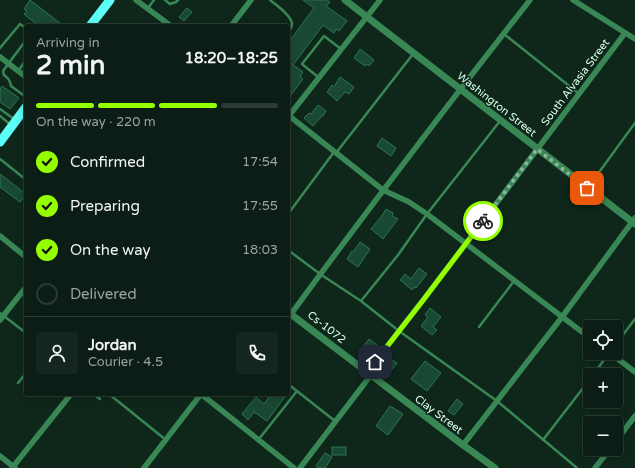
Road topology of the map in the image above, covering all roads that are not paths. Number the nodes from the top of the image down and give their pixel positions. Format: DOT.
graph roads {
  1 [pos="110,0"];
  2 [pos="136,0"];
  3 [pos="154,0"];
  4 [pos="165,0"];
  5 [pos="178,0"];
  6 [pos="251,0"];
  7 [pos="270,0"];
  8 [pos="345,0"];
  9 [pos="380,0"];
  10 [pos="530,0"];
  11 [pos="573,0"];
  12 [pos="148,8"];
  13 [pos="367,17"];
  14 [pos="92,24"];
  15 [pos="168,24"];
  16 [pos="232,24"];
  17 [pos="24,27"];
  18 [pos="290,28"];
  19 [pos="625,33"];
  20 [pos="503,34"];
  21 [pos="635,39"];
  22 [pos="24,43"];
  23 [pos="0,48"];
  24 [pos="341,50"];
  25 [pos="414,53"];
  26 [pos="0,57"];
  27 [pos="8,63"];
  28 [pos="24,64"];
  29 [pos="18,71"];
  30 [pos="24,76"];
  31 [pos="319,77"];
  32 [pos="460,89"];
  33 [pos="579,94"];
  34 [pos="24,96"];
  35 [pos="0,109"];
  36 [pos="24,110"];
  37 [pos="290,113"];
  38 [pos="1,117"];
  39 [pos="290,118"];
  40 [pos="500,120"];
  41 [pos="0,122"];
  42 [pos="14,123"];
  43 [pos="635,123"];
  44 [pos="0,142"];
  45 [pos="537,149"];
  46 [pos="335,153"];
  47 [pos="0,159"];
  48 [pos="24,178"];
  49 [pos="587,188"];
  50 [pos="384,190"];
  51 [pos="290,211"];
  52 [pos="427,214"];
  53 [pos="634,221"];
  54 [pos="0,236"];
  55 [pos="466,244"];
  56 [pos="290,252"];
  57 [pos="24,255"];
  58 [pos="320,274"];
  59 [pos="515,281"];
  60 [pos="24,289"];
  61 [pos="361,302"];
  62 [pos="290,312"];
  63 [pos="290,314"];
  64 [pos="1,316"];
  65 [pos="562,317"];
  66 [pos="635,319"];
  67 [pos="479,327"];
  68 [pos="399,331"];
  69 [pos="24,332"];
  70 [pos="583,333"];
  71 [pos="623,335"];
  72 [pos="605,360"];
  73 [pos="619,360"];
  74 [pos="598,368"];
  75 [pos="635,372"];
  76 [pos="369,374"];
  77 [pos="24,376"];
  78 [pos="18,383"];
  79 [pos="290,386"];
  80 [pos="583,388"];
  81 [pos="297,391"];
  82 [pos="69,396"];
  83 [pos="96,396"];
  84 [pos="111,396"];
  85 [pos="199,396"];
  86 [pos="204,396"];
  87 [pos="100,399"];
  88 [pos="497,401"];
  89 [pos="635,416"];
  90 [pos="335,422"];
  91 [pos="623,432"];
  92 [pos="258,439"];
  93 [pos="166,440"];
  94 [pos="543,440"];
  95 [pos="463,445"];
  96 [pos="0,456"];
  97 [pos="604,456"];
  98 [pos="14,468"];
  99 [pos="144,468"];
  100 [pos="294,468"];
  101 [pos="300,468"];
  102 [pos="495,468"];
  103 [pos="577,468"];
  104 [pos="595,468"];
  1 -- 14 [label="main road"];
  2 -- 12 [label="street"];
  3 -- 12 [label="lane"];
  4 -- 5 [label="lane"];
  6 -- 16 [label="street"];
  7 -- 18 [label="lane"];
  8 -- 13 [label="street, Washington Street"];
  9 -- 13 [label="street"];
  10 -- 20 [label="street"];
  11 -- 19 [label="street"];
  12 -- 15 [label="street"];
  13 -- 24 [label="street"];
  13 -- 25 [label="street, Washington Street"];
  17 -- 23 [label="lane"];
  19 -- 21 [label="street"];
  19 -- 33 [label="street, South Alvasia Street"];
  20 -- 32 [label="street"];
  20 -- 33 [label="lane"];
  22 -- 27 [label="lane"];
  24 -- 31 [label="street"];
  24 -- 31 [label="lane"];
  25 -- 32 [label="street, Washington Street"];
  25 -- 46 [label="lane"];
  26 -- 27 [label="street"];
  27 -- 29 [label="street"];
  27 -- 34 [label="lane"];
  28 -- 29 [label="lane"];
  29 -- 30 [label="street"];
  31 -- 37 [label="street"];
  32 -- 40 [label="street, Washington Street"];
  32 -- 50 [label="street"];
  33 -- 45 [label="street, South Alvasia Street"];
  35 -- 42 [label="lane"];
  36 -- 42 [label="main road"];
  38 -- 41 [label="lane"];
  38 -- 42 [label="lane"];
  39 -- 46 [label="street"];
  40 -- 45 [label="street, Washington Street"];
  40 -- 52 [label="lane"];
  42 -- 44 [label="main road"];
  43 -- 49 [label="lane"];
  45 -- 49 [label="street, Washington Street"];
  45 -- 55 [label="street, South Alvasia Street"];
  46 -- 50 [label="street"];
  46 -- 51 [label="lane"];
  47 -- 48 [label="lane"];
  49 -- 53 [label="street, Washington Street"];
  50 -- 52 [label="street"];
  50 -- 58 [label="street"];
  52 -- 55 [label="street"];
  52 -- 61 [label="lane"];
  53 -- 65 [label="street"];
  54 -- 57 [label="street"];
  55 -- 59 [label="street"];
  55 -- 68 [label="street, South Alvasia Street"];
  56 -- 58 [label="lane"];
  58 -- 61 [label="lane"];
  58 -- 62 [label="street"];
  59 -- 65 [label="street"];
  59 -- 67 [label="lane"];
  60 -- 64 [label="street"];
  61 -- 68 [label="lane"];
  63 -- 76 [label="street, Cs-1072"];
  64 -- 69 [label="lane"];
  65 -- 70 [label="street"];
  65 -- 88 [label="street"];
  66 -- 71 [label="lane"];
  68 -- 76 [label="street, South Alvasia Street"];
  68 -- 88 [label="lane"];
  72 -- 74 [label="lane"];
  73 -- 75 [label="street"];
  76 -- 90 [label="street, South Alvasia Street"];
  76 -- 95 [label="street, Clay Street"];
  77 -- 78 [label="lane"];
  79 -- 81 [label="lane"];
  80 -- 94 [label="lane"];
  81 -- 90 [label="lane"];
  81 -- 92 [label="lane"];
  82 -- 98 [label="street"];
  83 -- 87 [label="lane"];
  84 -- 93 [label="lane"];
  85 -- 93 [label="street"];
  86 -- 92 [label="street"];
  88 -- 94 [label="lane"];
  88 -- 95 [label="street"];
  89 -- 91 [label="street"];
  90 -- 101 [label="street, South Alvasia Street"];
  92 -- 100 [label="street"];
  93 -- 99 [label="street"];
  94 -- 103 [label="lane"];
  95 -- 102 [label="street, Clay Street"];
  96 -- 98 [label="street"];
  97 -- 104 [label="street"];
}
